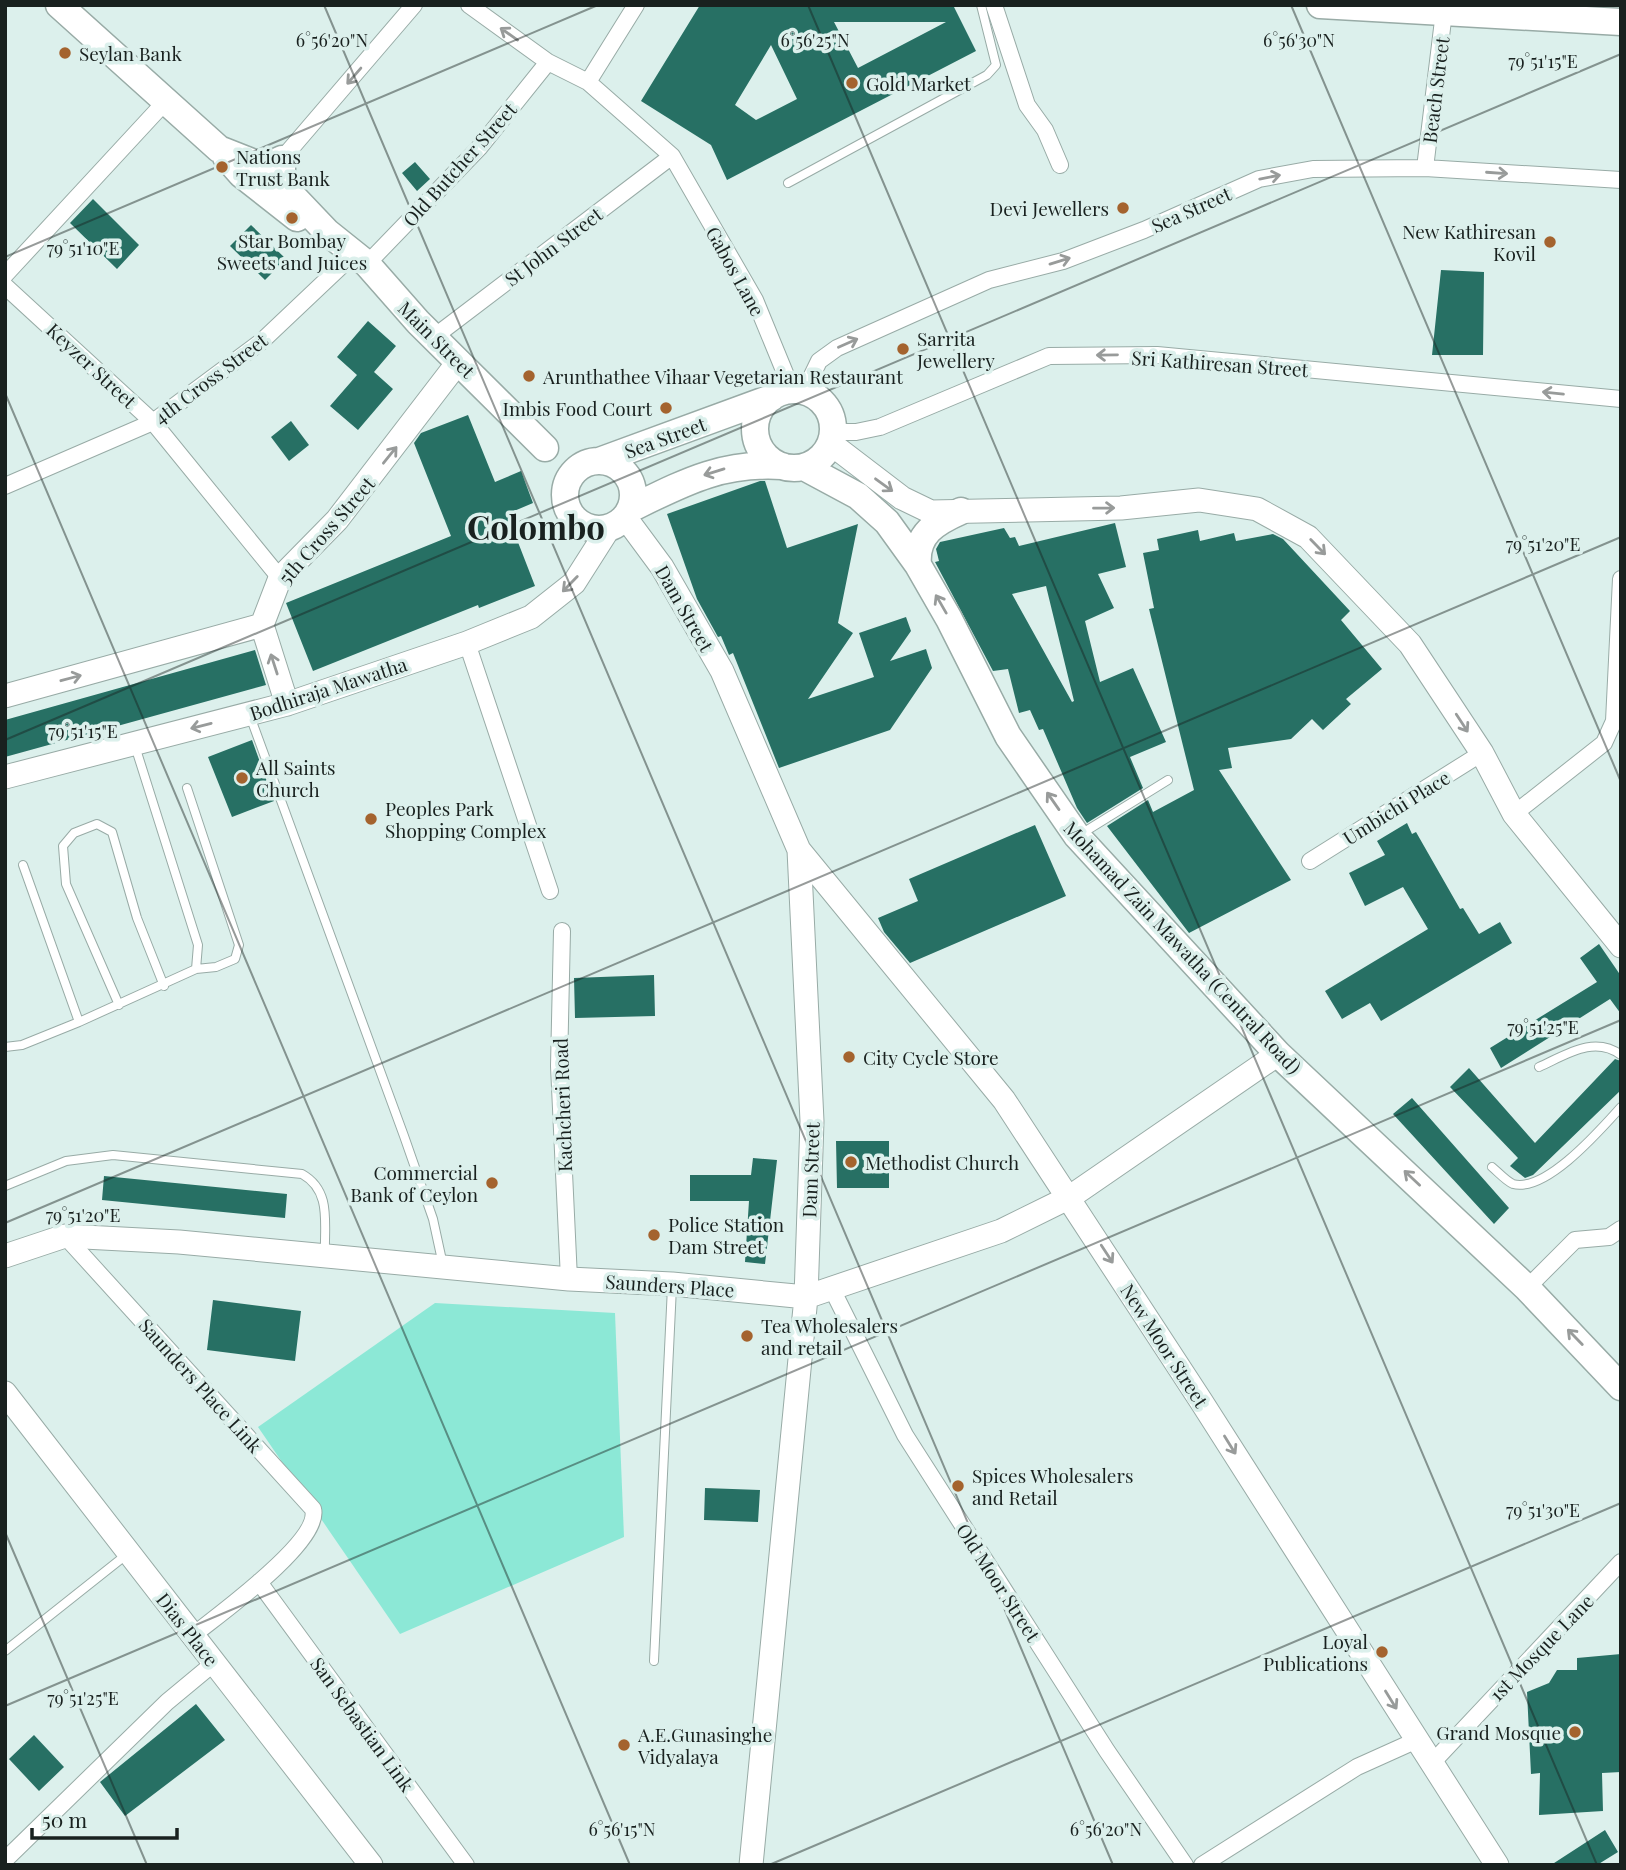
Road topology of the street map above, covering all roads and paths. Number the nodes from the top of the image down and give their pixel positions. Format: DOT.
graph roads {
  1 [pos="59,5"];
  2 [pos="414,5"];
  3 [pos="469,5"];
  4 [pos="636,5"];
  5 [pos="981,5"];
  6 [pos="994,5"];
  7 [pos="1321,5"];
  8 [pos="1444,12"];
  9 [pos="1621,22"];
  10 [pos="548,62"];
  11 [pos="588,82"];
  12 [pos="165,102"];
  13 [pos="219,149"];
  14 [pos="672,156"];
  15 [pos="282,159"];
  16 [pos="1060,165"];
  17 [pos="1425,169"];
  18 [pos="1621,180"];
  19 [pos="788,183"];
  20 [pos="327,232"];
  21 [pos="361,259"];
  22 [pos="5,275"];
  23 [pos="5,286"];
  24 [pos="434,337"];
  25 [pos="458,361"];
  26 [pos="789,393"];
  27 [pos="1621,399"];
  28 [pos="153,422"];
  29 [pos="832,437"];
  30 [pos="793,466"];
  31 [pos="582,470"];
  32 [pos="5,486"];
  33 [pos="961,511"];
  34 [pos="621,518"];
  35 [pos="918,565"];
  36 [pos="280,578"];
  37 [pos="1621,579"];
  38 [pos="262,625"];
  39 [pos="1620,626"];
  40 [pos="467,643"];
  41 [pos="5,696"];
  42 [pos="287,704"];
  43 [pos="249,714"];
  44 [pos="134,743"];
  45 [pos="1482,753"];
  46 [pos="5,777"];
  47 [pos="1168,780"];
  48 [pos="187,788"];
  49 [pos="1514,814"];
  50 [pos="1077,836"];
  51 [pos="799,850"];
  52 [pos="1310,862"];
  53 [pos="23,865"];
  54 [pos="550,891"];
  55 [pos="562,931"];
  56 [pos="1621,946"];
  57 [pos="196,970"];
  58 [pos="164,986"];
  59 [pos="119,1005"];
  60 [pos="79,1022"];
  61 [pos="5,1047"];
  62 [pos="1278,1054"];
  63 [pos="1621,1055"];
  64 [pos="1539,1066"];
  65 [pos="1621,1107"];
  66 [pos="1492,1167"];
  67 [pos="5,1186"];
  68 [pos="1070,1197"];
  69 [pos="1621,1229"];
  70 [pos="65,1236"];
  71 [pos="5,1256"];
  72 [pos="325,1256"];
  73 [pos="443,1266"];
  74 [pos="569,1279"];
  75 [pos="672,1284"];
  76 [pos="1527,1288"];
  77 [pos="832,1289"];
  78 [pos="806,1297"];
  79 [pos="1621,1387"];
  80 [pos="5,1393"];
  81 [pos="128,1552"];
  82 [pos="1621,1562"];
  83 [pos="259,1583"];
  84 [pos="192,1636"];
  85 [pos="9,1649"];
  86 [pos="654,1661"];
  87 [pos="214,1663"];
  88 [pos="1417,1740"];
  89 [pos="1432,1763"];
  90 [pos="8,1850"];
  91 [pos="371,1865"];
  92 [pos="466,1865"];
  93 [pos="751,1865"];
  94 [pos="1185,1865"];
  95 [pos="1202,1865"];
  96 [pos="1497,1865"];
  1 -- 12 [label="main road, Main Street"];
  2 -- 15 [label="street, one-way"];
  10 -- 3 [label="street, Gabos Lane, one-way"];
  4 -- 11 [label="street"];
  5 -- 19 [label="lane"];
  6 -- 16 [label="street"];
  7 -- 8 [label="main road"];
  8 -- 9 [label="main road"];
  8 -- 17 [label="street, Beach Street"];
  10 -- 11 [label="street, Gabos Lane"];
  10 -- 21 [label="street, Old Butcher Street"];
  11 -- 14 [label="street, Gabos Lane"];
  12 -- 13 [label="main road, Main Street"];
  12 -- 22 [label="street"];
  13 -- 15 [label="main road, Main Street"];
  13 -- 20 [label="main road, Main Street"];
  14 -- 24 [label="street, St John Street"];
  14 -- 26 [label="street, Gabos Lane"];
  15 -- 20 [label="main road, Main Street"];
  17 -- 18 [label="street, Sea Street, one-way"];
  26 -- 17 [label="street, Sea Street, one-way"];
  20 -- 21 [label="main road, Main Street"];
  21 -- 24 [label="main road, Main Street"];
  21 -- 28 [label="street, 4th Cross Street"];
  23 -- 28 [label="street, Keyzer Street"];
  24 -- 25 [label="main road, Main Street"];
  25 -- 31 [label="main road, Main Street"];
  36 -- 25 [label="street, 5th Cross Street, one-way"];
  26 -- 29 [label="main road"];
  26 -- 30 [label="main road"];
  26 -- 31 [label="main road, Sea Street"];
  27 -- 29 [label="street, Sri Kathiresan Street, one-way"];
  28 -- 32 [label="street, 4th Cross Street"];
  28 -- 36 [label="street, Keyzer Street"];
  29 -- 30 [label="main road"];
  29 -- 33 [label="street, one-way"];
  30 -- 34 [label="main road, one-way"];
  30 -- 35 [label="main road, Mohamad Zain Mawatha (Central Road)"];
  31 -- 34 [label="main road"];
  31 -- 34 [label="main road"];
  33 -- 35 [label="main road"];
  33 -- 45 [label="street, one-way"];
  34 -- 40 [label="street, Bodhiraja Mawatha, one-way"];
  34 -- 51 [label="street, Dam Street"];
  50 -- 35 [label="main road, Mohamad Zain Mawatha (Central Road), one-way"];
  36 -- 38 [label="street, 5th Cross Street"];
  37 -- 39 [label="street"];
  41 -- 38 [label="street, one-way"];
  42 -- 38 [label="street, one-way"];
  39 -- 49 [label="street"];
  40 -- 42 [label="street, Bodhiraja Mawatha"];
  40 -- 54 [label="street"];
  42 -- 43 [label="street, Bodhiraja Mawatha"];
  43 -- 44 [label="street, Bodhiraja Mawatha, one-way"];
  43 -- 73 [label="lane"];
  44 -- 46 [label="street, Bodhiraja Mawatha"];
  44 -- 57 [label="lane"];
  45 -- 49 [label="street"];
  45 -- 52 [label="street, Umbichi Place"];
  47 -- 50 [label="lane"];
  48 -- 57 [label="lane"];
  49 -- 56 [label="street"];
  50 -- 62 [label="main road, Mohamad Zain Mawatha (Central Road)"];
  51 -- 68 [label="street, New Moor Street"];
  51 -- 78 [label="street, Dam Street"];
  53 -- 60 [label="lane"];
  55 -- 74 [label="street, Kachcheri Road"];
  57 -- 58 [label="lane"];
  58 -- 59 [label="lane"];
  58 -- 59 [label="lane"];
  59 -- 60 [label="lane"];
  60 -- 61 [label="lane"];
  62 -- 68 [label="street, Saunders Place"];
  76 -- 62 [label="main road, Mohamad Zain Mawatha (Central Road), one-way"];
  63 -- 64 [label="lane"];
  65 -- 66 [label="lane"];
  67 -- 72 [label="lane"];
  68 -- 77 [label="street, Saunders Place"];
  68 -- 88 [label="street, New Moor Street, one-way"];
  69 -- 76 [label="street"];
  70 -- 71 [label="street, Saunders Place"];
  70 -- 72 [label="street, Saunders Place"];
  70 -- 83 [label="street, Saunders Place Link"];
  72 -- 73 [label="street, Saunders Place"];
  73 -- 74 [label="street, Saunders Place"];
  74 -- 75 [label="street, Saunders Place"];
  75 -- 78 [label="street, Saunders Place"];
  75 -- 86 [label="lane"];
  79 -- 76 [label="main road, Mohamad Zain Mawatha (Central Road), one-way"];
  77 -- 78 [label="street, Saunders Place"];
  77 -- 94 [label="street, Old Moor Street"];
  78 -- 93 [label="street, Dam Street"];
  80 -- 81 [label="street, Dias Place"];
  81 -- 84 [label="street, Dias Place"];
  81 -- 85 [label="lane"];
  82 -- 89 [label="street, 1st Mosque Lane"];
  83 -- 84 [label="street"];
  83 -- 92 [label="street, San Sebastian Link"];
  84 -- 87 [label="street, Dias Place"];
  87 -- 90 [label="street"];
  87 -- 91 [label="street, Dias Place"];
  88 -- 89 [label="street, New Moor Street"];
  88 -- 95 [label="street"];
  89 -- 96 [label="street, New Moor Street"];
}
